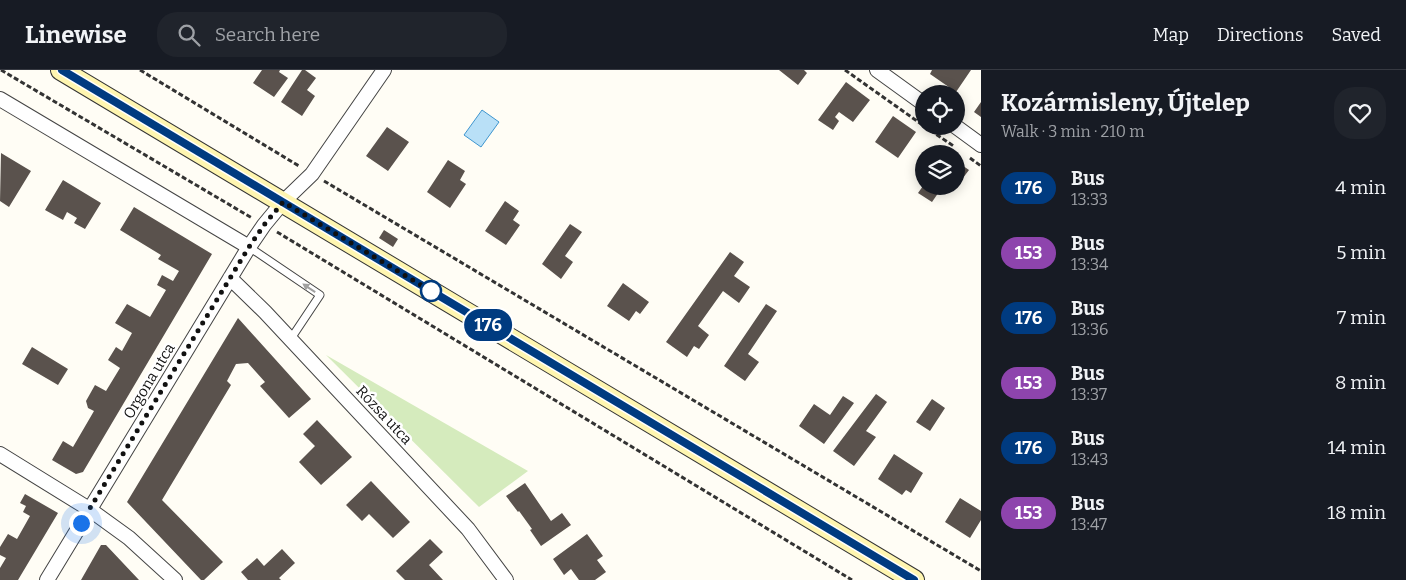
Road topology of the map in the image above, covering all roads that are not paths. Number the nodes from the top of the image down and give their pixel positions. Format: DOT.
graph roads {
  1 [pos="62,70"];
  2 [pos="384,70"];
  3 [pos="877,70"];
  4 [pos="915,97"];
  5 [pos="0,99"];
  6 [pos="965,133"];
  7 [pos="981,145"];
  8 [pos="283,202"];
  9 [pos="249,247"];
  10 [pos="230,278"];
  11 [pos="290,340"];
  12 [pos="0,454"];
  13 [pos="89,509"];
  14 [pos="47,580"];
  15 [pos="175,580"];
  16 [pos="506,580"];
  17 [pos="914,580"];
  1 -- 8 [label="main road"];
  2 -- 8 [label="street, Orgona utca"];
  3 -- 4 [label="street"];
  5 -- 9 [label="street"];
  6 -- 7 [label="street"];
  8 -- 9 [label="street, Orgona utca"];
  8 -- 17 [label="main road"];
  9 -- 10 [label="street, Orgona utca"];
  11 -- 9 [label="lane, one-way"];
  10 -- 11 [label="street, Rózsa utca"];
  10 -- 13 [label="street, Orgona utca"];
  11 -- 16 [label="street, Rózsa utca"];
  12 -- 13 [label="street"];
  13 -- 14 [label="street, Orgona utca"];
  13 -- 15 [label="street"];
}
